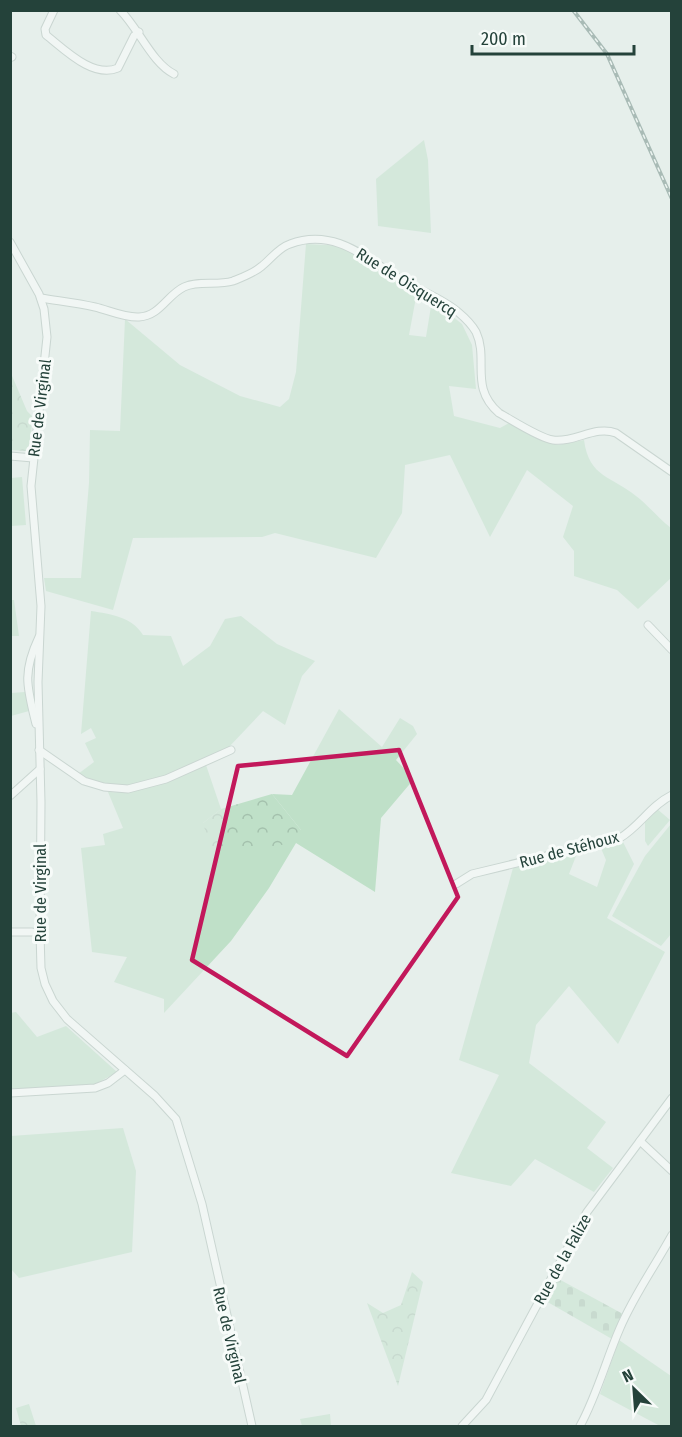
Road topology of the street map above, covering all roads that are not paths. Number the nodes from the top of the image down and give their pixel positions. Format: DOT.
graph roads {
  1 [pos="54,10"];
  2 [pos="120,10"];
  3 [pos="139,32"];
  4 [pos="174,74"];
  5 [pos="10,242"];
  6 [pos="41,298"];
  7 [pos="10,456"];
  8 [pos="33,458"];
  9 [pos="672,472"];
  10 [pos="648,625"];
  11 [pos="41,632"];
  12 [pos="672,651"];
  13 [pos="39,734"];
  14 [pos="39,750"];
  15 [pos="231,750"];
  16 [pos="40,769"];
  17 [pos="672,795"];
  18 [pos="10,796"];
  19 [pos="456,884"];
  20 [pos="10,932"];
  21 [pos="32,932"];
  22 [pos="124,1070"];
  23 [pos="10,1093"];
  24 [pos="672,1098"];
  25 [pos="640,1141"];
  26 [pos="672,1171"];
  27 [pos="672,1235"];
  28 [pos="252,1426"];
  29 [pos="462,1426"];
  30 [pos="580,1426"];
  1 -- 3 [label="street"];
  2 -- 3 [label="street"];
  3 -- 4 [label="street"];
  5 -- 6 [label="street, Rue de Virginal"];
  6 -- 8 [label="street, Rue de Virginal"];
  6 -- 9 [label="street, Rue de Oisquercq"];
  7 -- 8 [label="street"];
  8 -- 11 [label="street, Rue de Virginal"];
  10 -- 12 [label="street"];
  11 -- 13 [label="street, Rue de Virginal"];
  11 -- 13 [label="street"];
  13 -- 14 [label="street, Rue de Virginal"];
  14 -- 15 [label="street"];
  14 -- 16 [label="street, Rue de Virginal"];
  16 -- 18 [label="street"];
  16 -- 22 [label="street, Rue de Virginal"];
  17 -- 19 [label="street, Rue de Stéhoux"];
  20 -- 21 [label="street"];
  22 -- 23 [label="street"];
  22 -- 28 [label="street, Rue de Virginal"];
  24 -- 25 [label="street, Rue de la Falize"];
  25 -- 26 [label="street"];
  25 -- 29 [label="street, Rue de la Falize"];
  27 -- 30 [label="street"];
}
